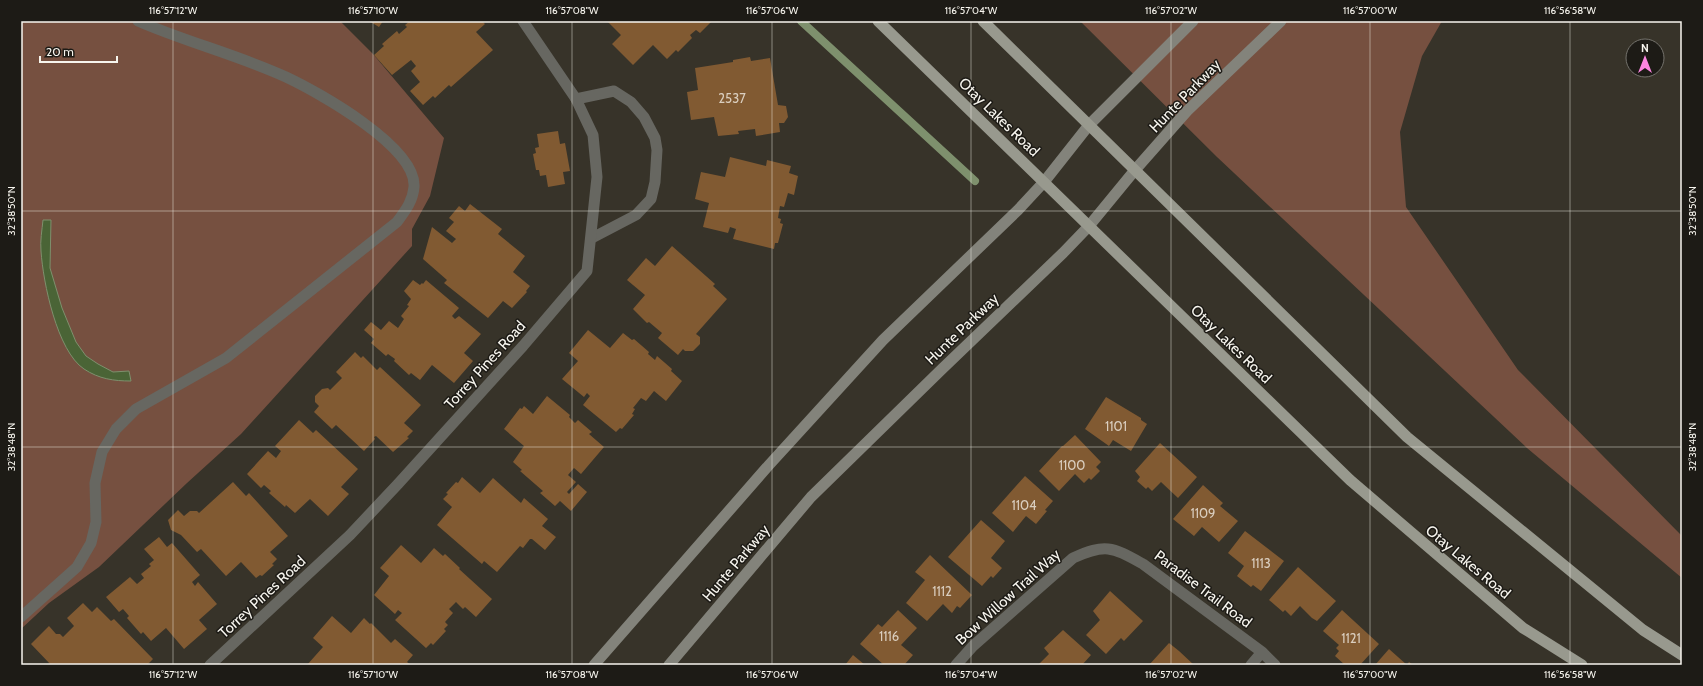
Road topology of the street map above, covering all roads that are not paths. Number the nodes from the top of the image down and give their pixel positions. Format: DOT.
graph roads {
  1 [pos="138,21"];
  2 [pos="523,21"];
  3 [pos="878,21"];
  4 [pos="983,21"];
  5 [pos="1193,21"];
  6 [pos="1282,21"];
  7 [pos="576,99"];
  8 [pos="1089,125"];
  9 [pos="1135,170"];
  10 [pos="1044,182"];
  11 [pos="1089,226"];
  12 [pos="592,238"];
  13 [pos="1106,548"];
  14 [pos="21,617"];
  15 [pos="1262,652"];
  16 [pos="1682,655"];
  17 [pos="210,665"];
  18 [pos="594,665"];
  19 [pos="669,665"];
  20 [pos="956,665"];
  21 [pos="1251,665"];
  22 [pos="1275,665"];
  23 [pos="1582,665"];
  1 -- 14 [label="street"];
  2 -- 7 [label="street, Torrey Pines Road"];
  3 -- 10 [label="main road, Otay Lakes Road"];
  4 -- 8 [label="main road"];
  5 -- 8 [label="main road"];
  6 -- 9 [label="main road, Hunte Parkway"];
  7 -- 12 [label="street, Torrey Pines Road"];
  7 -- 12 [label="street"];
  8 -- 9 [label="main road"];
  8 -- 10 [label="main road"];
  9 -- 11 [label="main road, Hunte Parkway"];
  9 -- 16 [label="main road"];
  10 -- 11 [label="main road, Otay Lakes Road"];
  10 -- 18 [label="main road"];
  11 -- 19 [label="main road, Hunte Parkway"];
  11 -- 23 [label="main road, Otay Lakes Road"];
  12 -- 17 [label="street, Torrey Pines Road"];
  13 -- 15 [label="street, Paradise Trail Road"];
  13 -- 20 [label="street, Bow Willow Trail Way"];
  15 -- 21 [label="street"];
  15 -- 22 [label="street, Paradise Trail Road"];
}
